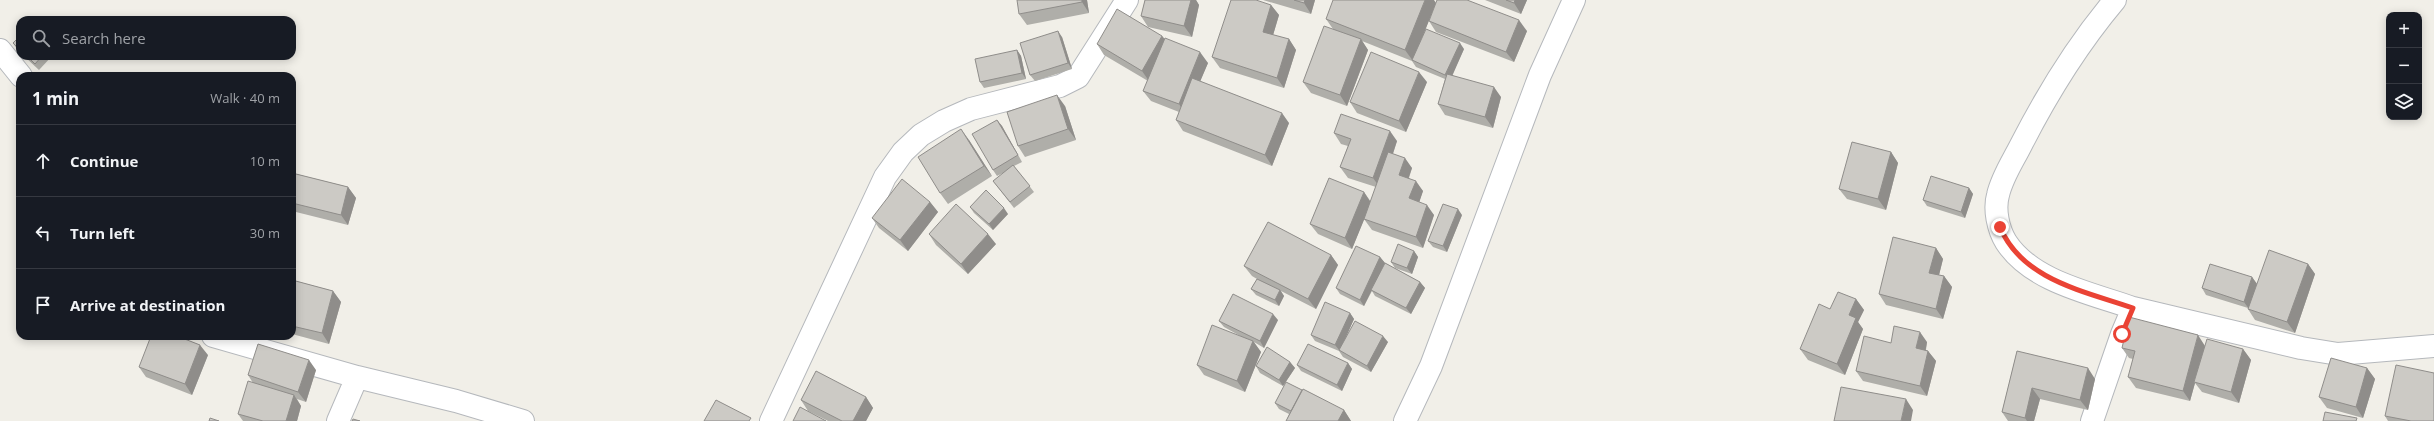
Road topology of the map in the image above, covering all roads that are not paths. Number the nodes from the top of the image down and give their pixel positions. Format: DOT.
graph roads {
  1 [pos="1127,0"];
  2 [pos="1574,0"];
  3 [pos="2115,0"];
  4 [pos="0,50"];
  5 [pos="18,72"];
  6 [pos="2133,308"];
  7 [pos="226,340"];
  8 [pos="2434,346"];
  9 [pos="357,377"];
  10 [pos="338,421"];
  11 [pos="523,421"];
  12 [pos="771,421"];
  13 [pos="1405,421"];
  14 [pos="2092,421"];
  1 -- 12 [label="street"];
  2 -- 13 [label="street"];
  3 -- 6 [label="street"];
  4 -- 5 [label="street"];
  6 -- 8 [label="street"];
  6 -- 14 [label="street"];
  7 -- 9 [label="street"];
  9 -- 10 [label="street"];
  9 -- 11 [label="street"];
}
